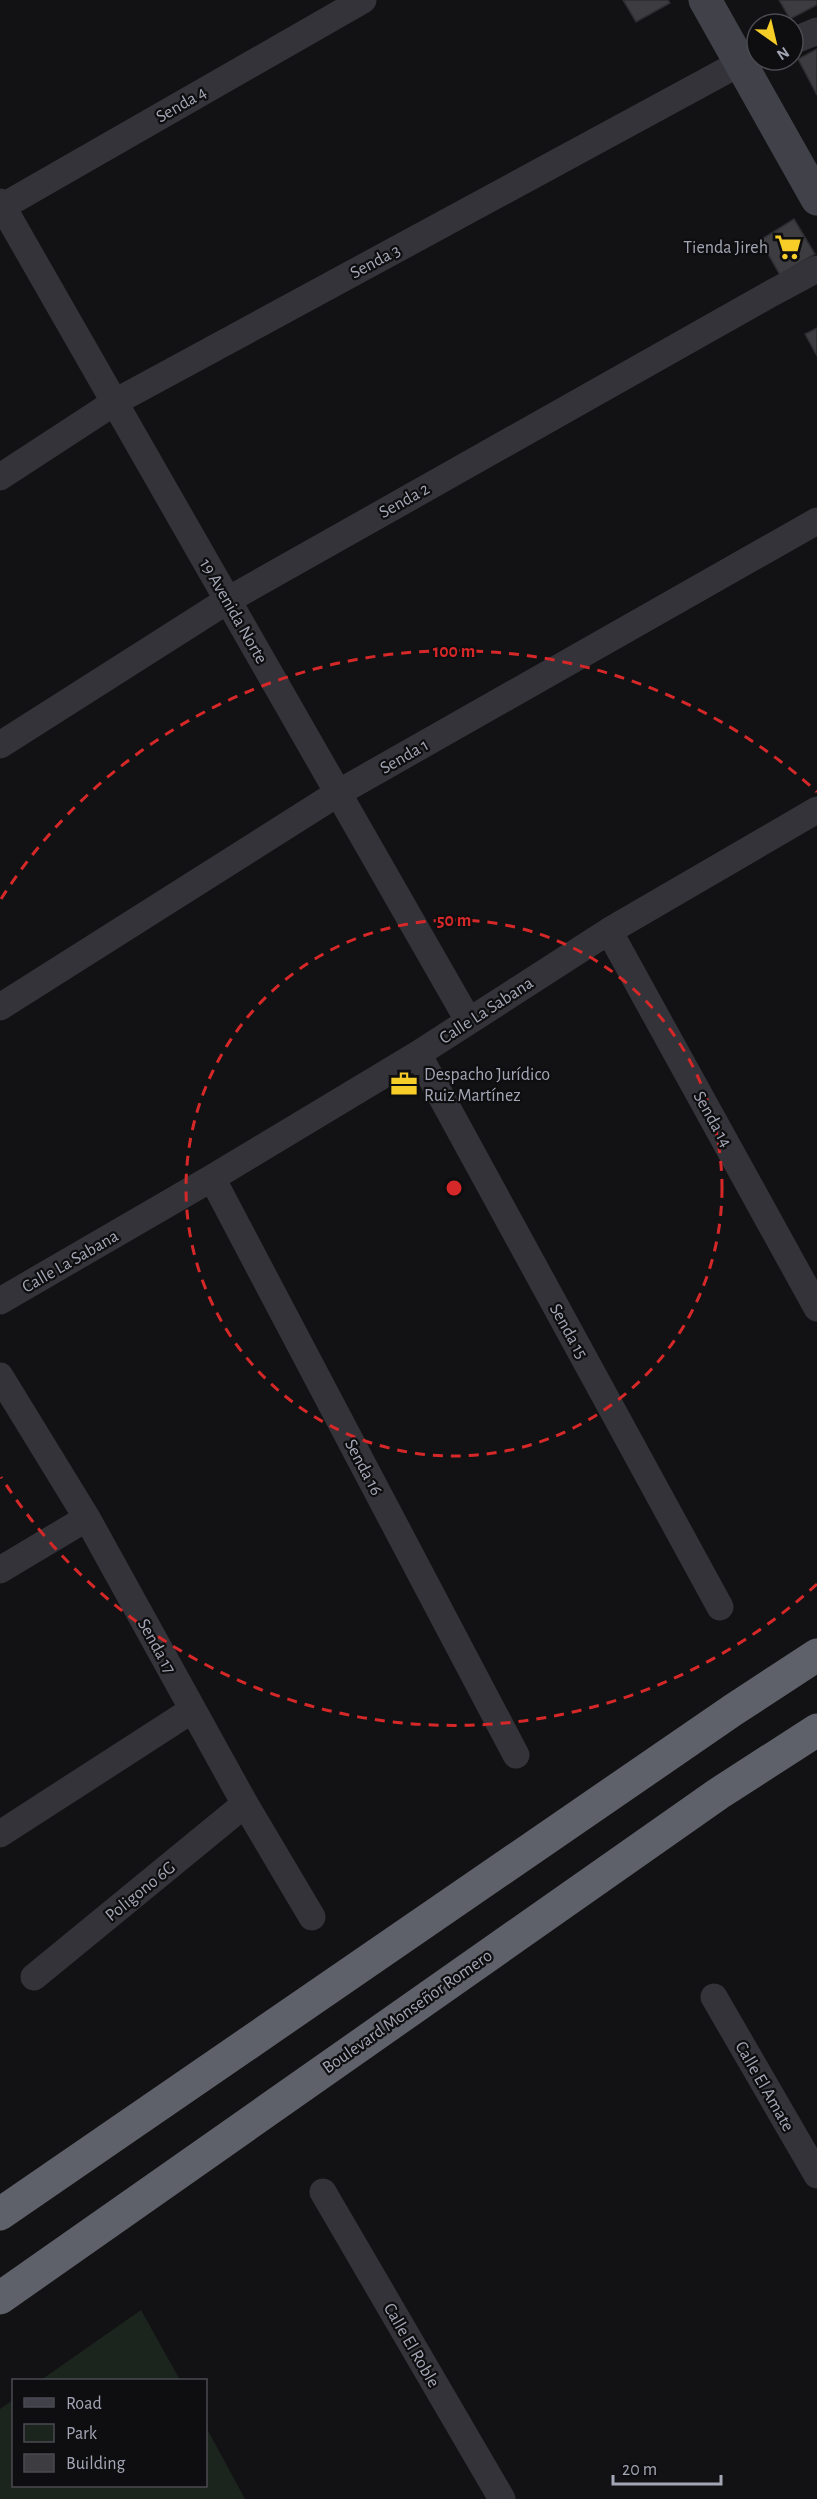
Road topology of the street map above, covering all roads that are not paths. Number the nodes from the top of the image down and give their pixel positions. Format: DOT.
graph roads {
  1 [pos="363,0"];
  2 [pos="705,0"];
  3 [pos="745,54"];
  4 [pos="745,61"];
  5 [pos="755,72"];
  6 [pos="817,199"];
  7 [pos="1,205"];
  8 [pos="817,270"];
  9 [pos="115,402"];
  10 [pos="0,477"];
  11 [pos="817,521"];
  12 [pos="228,600"];
  13 [pos="0,746"];
  14 [pos="338,793"];
  15 [pos="817,810"];
  16 [pos="609,931"];
  17 [pos="0,1007"];
  18 [pos="468,1020"];
  19 [pos="418,1054"];
  20 [pos="212,1178"];
  21 [pos="0,1301"];
  22 [pos="817,1308"];
  23 [pos="0,1376"];
  24 [pos="87,1518"];
  25 [pos="0,1570"];
  26 [pos="720,1607"];
  27 [pos="817,1655"];
  28 [pos="192,1710"];
  29 [pos="817,1730"];
  30 [pos="516,1755"];
  31 [pos="245,1804"];
  32 [pos="0,1834"];
  33 [pos="312,1917"];
  34 [pos="34,1977"];
  35 [pos="714,1997"];
  36 [pos="817,2175"];
  37 [pos="322,2192"];
  38 [pos="0,2214"];
  39 [pos="0,2298"];
  40 [pos="502,2499"];
  1 -- 7 [label="street, Senda 4"];
  2 -- 3 [label="street"];
  4 -- 9 [label="street, Senda 3"];
  5 -- 6 [label="street"];
  7 -- 9 [label="street, 19 Avenida Norte"];
  8 -- 12 [label="street, Senda 2"];
  9 -- 10 [label="street, Senda 3"];
  9 -- 12 [label="street, 19 Avenida Norte"];
  11 -- 14 [label="street, Senda 1"];
  12 -- 13 [label="street, Senda 2"];
  12 -- 14 [label="street, 19 Avenida Norte"];
  14 -- 17 [label="street, Senda 1"];
  14 -- 18 [label="street, 19 Avenida Norte"];
  15 -- 16 [label="street, Calle La Sabana"];
  16 -- 18 [label="street, Calle La Sabana"];
  16 -- 22 [label="street, Senda 14"];
  18 -- 19 [label="street, Calle La Sabana"];
  19 -- 20 [label="street, Calle La Sabana"];
  19 -- 26 [label="street, Senda 15"];
  20 -- 21 [label="street, Calle La Sabana"];
  20 -- 30 [label="street, Senda 16"];
  23 -- 24 [label="street, Senda 17"];
  24 -- 25 [label="street"];
  24 -- 28 [label="street, Senda 17"];
  27 -- 38 [label="highway"];
  28 -- 31 [label="street, Senda 17"];
  28 -- 32 [label="street"];
  29 -- 39 [label="highway, Boulevard Monseñor Romero"];
  31 -- 33 [label="street, Senda 17"];
  31 -- 34 [label="street, Poligono 6G"];
  35 -- 36 [label="street, Calle El Amate"];
  37 -- 40 [label="street, Calle El Roble"];
}
